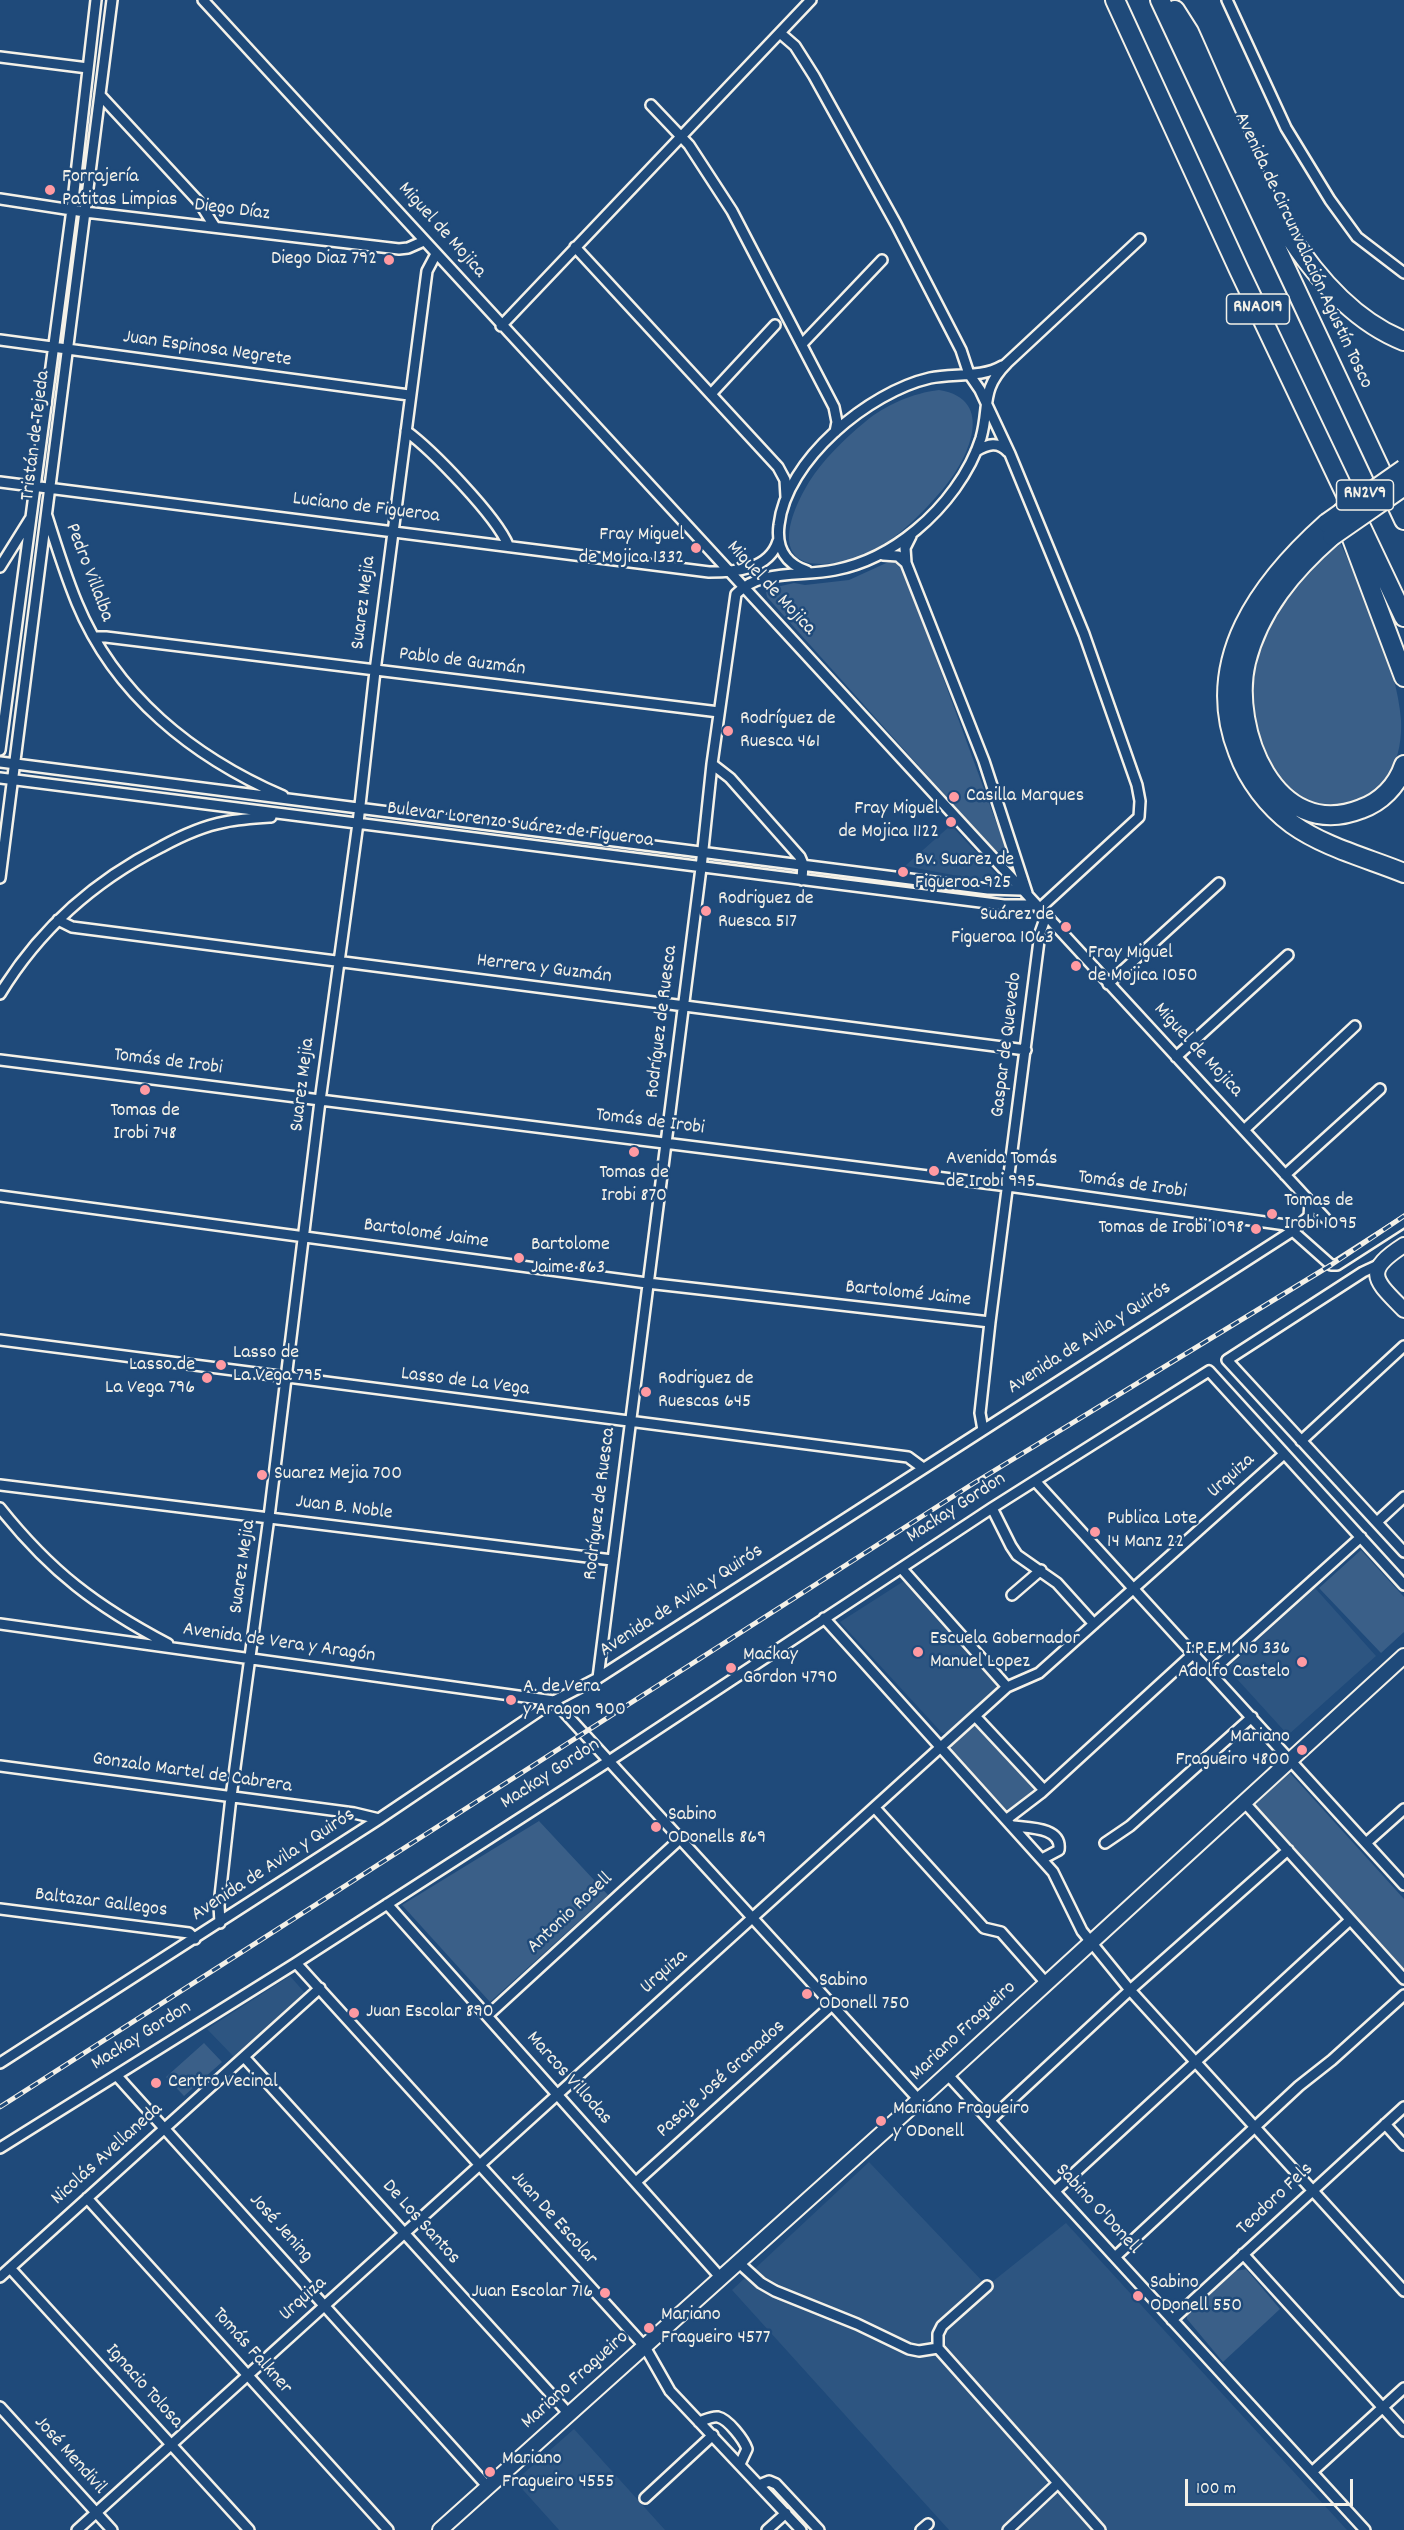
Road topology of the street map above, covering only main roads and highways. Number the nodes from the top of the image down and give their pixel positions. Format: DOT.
graph roads {
  1 [pos="1115,0"];
  2 [pos="1160,0"];
  3 [pos="1168,0"];
  4 [pos="1404,341"];
  5 [pos="1327,453"];
  6 [pos="1404,468"];
  7 [pos="1404,486"];
  8 [pos="1404,520"];
  9 [pos="1330,530"];
  10 [pos="1404,617"];
  11 [pos="1404,677"];
  12 [pos="1404,765"];
  13 [pos="1404,873"];
  14 [pos="1404,1245"];
  15 [pos="1404,1310"];
  16 [pos="1404,1656"];
  17 [pos="440,2530"];
  1 -- 5 [label="highway, RNA019"];
  2 -- 8 [label="highway, Avenida de Circunvalación Agustín Tosco / RNA019"];
  3 -- 4 [label="highway"];
  5 -- 10 [label="highway, RNA019"];
  5 -- 11 [label="highway"];
  6 -- 9 [label="highway, RN2V9, bridge"];
  7 -- 9 [label="highway, RN2V9, bridge"];
  9 -- 12 [label="highway"];
  9 -- 13 [label="highway"];
  14 -- 15 [label="main road"];
  16 -- 17 [label="main road, Mariano Fragueiro"];
}
